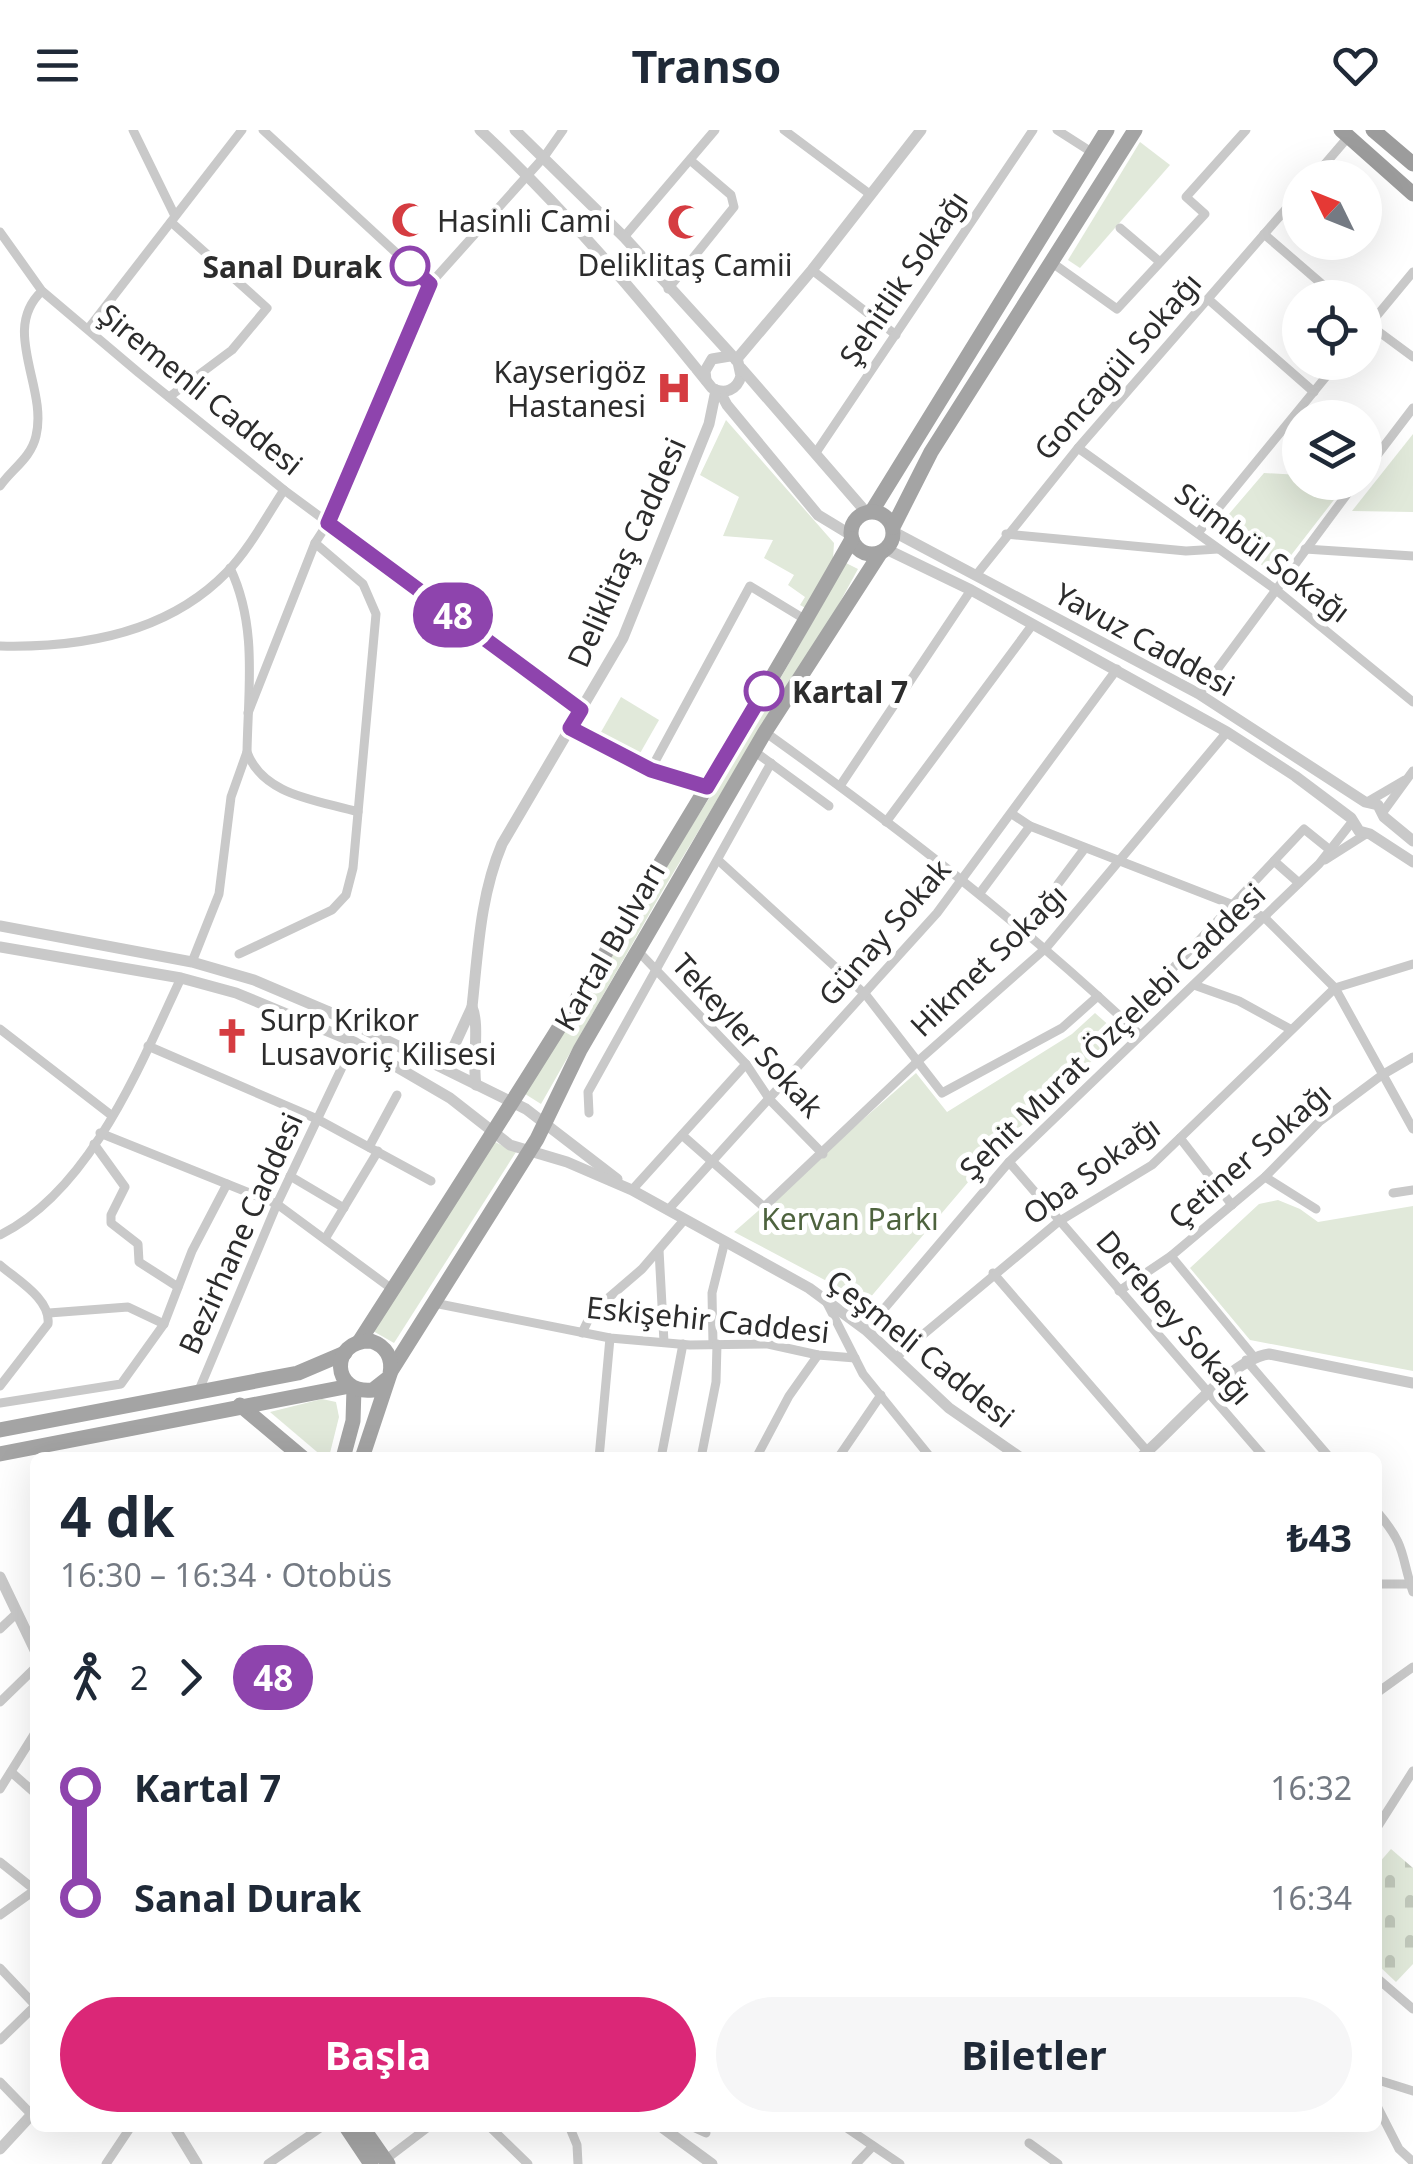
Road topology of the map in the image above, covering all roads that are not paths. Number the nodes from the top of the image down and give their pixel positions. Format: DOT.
graph roads {
  1 [pos="133,130"];
  2 [pos="242,130"];
  3 [pos="263,130"];
  4 [pos="480,130"];
  5 [pos="515,130"];
  6 [pos="563,130"];
  7 [pos="715,130"];
  8 [pos="784,130"];
  9 [pos="921,130"];
  10 [pos="1033,130"];
  11 [pos="1057,130"];
  12 [pos="1107,130"];
  13 [pos="1134,130"];
  14 [pos="1246,130"];
  15 [pos="1373,130"];
  16 [pos="1345,133"];
  17 [pos="1092,153"];
  18 [pos="544,157"];
  19 [pos="690,160"];
  20 [pos="1326,160"];
  21 [pos="1413,164"];
  22 [pos="528,175"];
  23 [pos="1413,194"];
  24 [pos="871,195"];
  25 [pos="1282,214"];
  26 [pos="173,219"];
  27 [pos="1120,228"];
  28 [pos="0,232"];
  29 [pos="1264,234"];
  30 [pos="624,237"];
  31 [pos="1051,262"];
  32 [pos="1160,262"];
  33 [pos="812,270"];
  34 [pos="1413,272"];
  35 [pos="1317,280"];
  36 [pos="430,284"];
  37 [pos="668,289"];
  38 [pos="42,291"];
  39 [pos="1208,299"];
  40 [pos="1382,307"];
  41 [pos="88,330"];
  42 [pos="896,335"];
  43 [pos="1382,336"];
  44 [pos="1413,357"];
  45 [pos="735,361"];
  46 [pos="706,380"];
  47 [pos="1324,380"];
  48 [pos="718,391"];
  49 [pos="1314,392"];
  50 [pos="169,397"];
  51 [pos="1413,408"];
  52 [pos="1078,448"];
  53 [pos="1382,449"];
  54 [pos="815,454"];
  55 [pos="0,486"];
  56 [pos="284,490"];
  57 [pos="1342,500"];
  58 [pos="869,511"];
  59 [pos="328,523"];
  60 [pos="893,529"];
  61 [pos="1006,534"];
  62 [pos="1198,534"];
  63 [pos="851,537"];
  64 [pos="315,543"];
  65 [pos="1220,549"];
  66 [pos="1305,550"];
  67 [pos="883,551"];
  68 [pos="1413,556"];
  69 [pos="230,568"];
  70 [pos="976,574"];
  71 [pos="1274,589"];
  72 [pos="971,590"];
  73 [pos="806,620"];
  74 [pos="1034,624"];
  75 [pos="0,646"];
  76 [pos="1116,669"];
  77 [pos="1199,694"];
  78 [pos="1413,702"];
  79 [pos="581,710"];
  80 [pos="248,714"];
  81 [pos="570,728"];
  82 [pos="765,732"];
  83 [pos="1227,732"];
  84 [pos="754,750"];
  85 [pos="246,752"];
  86 [pos="771,763"];
  87 [pos="651,770"];
  88 [pos="1413,770"];
  89 [pos="1404,780"];
  90 [pos="840,786"];
  91 [pos="707,787"];
  92 [pos="1367,801"];
  93 [pos="829,806"];
  94 [pos="358,812"];
  95 [pos="1012,814"];
  96 [pos="1384,815"];
  97 [pos="1352,820"];
  98 [pos="886,822"];
  99 [pos="1030,826"];
  100 [pos="1368,834"];
  101 [pos="1413,841"];
  102 [pos="1085,848"];
  103 [pos="1330,850"];
  104 [pos="718,860"];
  105 [pos="1116,861"];
  106 [pos="1274,861"];
  107 [pos="1413,862"];
  108 [pos="1319,864"];
  109 [pos="964,880"];
  110 [pos="1299,883"];
  111 [pos="1058,884"];
  112 [pos="980,893"];
  113 [pos="1235,903"];
  114 [pos="1264,917"];
  115 [pos="0,926"];
  116 [pos="0,946"];
  117 [pos="1046,948"];
  118 [pos="637,950"];
  119 [pos="239,954"];
  120 [pos="192,962"];
  121 [pos="1413,964"];
  122 [pos="656,970"];
  123 [pos="181,978"];
  124 [pos="1194,985"];
  125 [pos="1334,988"];
  126 [pos="866,995"];
  127 [pos="1098,996"];
  128 [pos="472,1007"];
  129 [pos="1124,1020"];
  130 [pos="0,1029"];
  131 [pos="1290,1029"];
  132 [pos="1140,1036"];
  133 [pos="354,1042"];
  134 [pos="148,1046"];
  135 [pos="1413,1057"];
  136 [pos="918,1061"];
  137 [pos="746,1064"];
  138 [pos="444,1068"];
  139 [pos="1382,1075"];
  140 [pos="476,1085"];
  141 [pos="398,1095"];
  142 [pos="770,1100"];
  143 [pos="511,1103"];
  144 [pos="589,1112"];
  145 [pos="112,1115"];
  146 [pos="317,1119"];
  147 [pos="545,1123"];
  148 [pos="1413,1129"];
  149 [pos="492,1132"];
  150 [pos="100,1133"];
  151 [pos="682,1135"];
  152 [pos="1180,1138"];
  153 [pos="94,1144"];
  154 [pos="373,1149"];
  155 [pos="530,1150"];
  156 [pos="822,1154"];
  157 [pos="713,1161"];
  158 [pos="1009,1162"];
  159 [pos="290,1176"];
  160 [pos="1265,1177"];
  161 [pos="431,1181"];
  162 [pos="226,1184"];
  163 [pos="632,1190"];
  164 [pos="1413,1190"];
  165 [pos="1393,1193"];
  166 [pos="277,1204"];
  167 [pos="1232,1205"];
  168 [pos="344,1208"];
  169 [pos="1316,1209"];
  170 [pos="668,1210"];
  171 [pos="685,1219"];
  172 [pos="1058,1222"];
  173 [pos="0,1235"];
  174 [pos="325,1240"];
  175 [pos="725,1241"];
  176 [pos="660,1249"];
  177 [pos="1171,1256"];
  178 [pos="0,1265"];
  179 [pos="994,1273"];
  180 [pos="178,1287"];
  181 [pos="392,1290"];
  182 [pos="1119,1291"];
  183 [pos="824,1298"];
  184 [pos="434,1303"];
  185 [pos="49,1313"];
  186 [pos="164,1324"];
  187 [pos="866,1330"];
  188 [pos="582,1333"];
  189 [pos="610,1338"];
  190 [pos="359,1342"];
  191 [pos="664,1342"];
  192 [pos="683,1344"];
  193 [pos="715,1344"];
  194 [pos="344,1353"];
  195 [pos="818,1355"];
  196 [pos="855,1358"];
  197 [pos="895,1358"];
  198 [pos="1250,1358"];
  199 [pos="389,1375"];
  200 [pos="1413,1383"];
  201 [pos="0,1386"];
  202 [pos="352,1387"];
  203 [pos="199,1390"];
  204 [pos="1209,1394"];
  205 [pos="881,1395"];
  206 [pos="0,1403"];
  207 [pos="240,1405"];
  208 [pos="0,1430"];
  209 [pos="38,1452"];
  210 [pos="296,1452"];
  211 [pos="344,1452"];
  212 [pos="364,1452"];
  213 [pos="599,1452"];
  214 [pos="662,1452"];
  215 [pos="702,1452"];
  216 [pos="759,1452"];
  217 [pos="842,1452"];
  218 [pos="926,1452"];
  219 [pos="1012,1452"];
  220 [pos="1144,1452"];
  221 [pos="1150,1452"];
  222 [pos="1260,1452"];
  223 [pos="1325,1452"];
  224 [pos="0,1454"];
  225 [pos="29,1454"];
  226 [pos="1382,1518"];
  227 [pos="0,1577"];
  228 [pos="1382,1584"];
  229 [pos="1412,1587"];
  230 [pos="17,1613"];
  231 [pos="0,1630"];
  232 [pos="30,1640"];
  233 [pos="1413,1667"];
  234 [pos="30,1673"];
  235 [pos="1382,1689"];
  236 [pos="0,1702"];
  237 [pos="30,1742"];
  238 [pos="0,1765"];
  239 [pos="1413,1771"];
  240 [pos="10,1773"];
  241 [pos="0,1789"];
  242 [pos="30,1789"];
  243 [pos="1382,1820"];
  244 [pos="0,1862"];
  245 [pos="30,1886"];
  246 [pos="30,1894"];
  247 [pos="0,1915"];
  248 [pos="0,1968"];
  249 [pos="1382,1982"];
  250 [pos="30,2001"];
  251 [pos="1413,2009"];
  252 [pos="30,2011"];
  253 [pos="0,2040"];
  254 [pos="1382,2081"];
  255 [pos="0,2082"];
  256 [pos="1413,2091"];
  257 [pos="30,2110"];
  258 [pos="30,2116"];
  259 [pos="1382,2116"];
  260 [pos="127,2132"];
  261 [pos="177,2132"];
  262 [pos="314,2132"];
  263 [pos="351,2132"];
  264 [pos="366,2132"];
  265 [pos="421,2132"];
  266 [pos="495,2132"];
  267 [pos="572,2132"];
  268 [pos="668,2132"];
  269 [pos="852,2132"];
  270 [pos="1029,2143"];
  271 [pos="0,2149"];
  272 [pos="879,2154"];
  273 [pos="1413,2162"];
  274 [pos="381,2163"];
  275 [pos="106,2164"];
  276 [pos="197,2164"];
  277 [pos="268,2164"];
  278 [pos="528,2164"];
  279 [pos="578,2164"];
  280 [pos="712,2164"];
  281 [pos="856,2164"];
  282 [pos="900,2164"];
  283 [pos="1058,2164"];
  1 -- 26 [label="street"];
  2 -- 26 [label="street"];
  3 -- 36 [label="street"];
  4 -- 22 [label="street"];
  5 -- 18 [label="street"];
  6 -- 18 [label="street"];
  7 -- 19 [label="street"];
  8 -- 24 [label="street"];
  9 -- 24 [label="street"];
  10 -- 42 [label="street, Şehitlik Sokağı"];
  11 -- 17 [label="street"];
  12 -- 17 [label="main road"];
  13 -- 31 [label="main road"];
  14 -- 32 [label="street"];
  15 -- 21 [label="highway"];
  16 -- 20 [label="street"];
  16 -- 23 [label="highway"];
  17 -- 58 [label="main road"];
  18 -- 22 [label="street"];
  18 -- 30 [label="street"];
  19 -- 30 [label="street"];
  19 -- 37 [label="street"];
  22 -- 36 [label="street"];
  22 -- 46 [label="street"];
  24 -- 33 [label="street"];
  25 -- 29 [label="street, Goncagül Sokağı"];
  26 -- 41 [label="street"];
  26 -- 50 [label="street"];
  27 -- 32 [label="street"];
  28 -- 38 [label="street, Şiremenli Caddesi"];
  29 -- 35 [label="street"];
  29 -- 39 [label="street, Goncagül Sokağı"];
  30 -- 37 [label="street"];
  31 -- 32 [label="street"];
  31 -- 60 [label="main road"];
  33 -- 42 [label="street"];
  33 -- 45 [label="street"];
  34 -- 40 [label="street"];
  36 -- 59 [label="street"];
  37 -- 45 [label="street"];
  38 -- 41 [label="street, Şiremenli Caddesi"];
  38 -- 55 [label="street"];
  39 -- 49 [label="street"];
  39 -- 52 [label="street, Goncagül Sokağı"];
  41 -- 50 [label="street, Şiremenli Caddesi"];
  42 -- 54 [label="street, Şehitlik Sokağı"];
  43 -- 44 [label="street"];
  45 -- 46 [label="street"];
  45 -- 48 [label="street"];
  45 -- 54 [label="street"];
  46 -- 48 [label="street"];
  47 -- 49 [label="street"];
  48 -- 63 [label="street"];
  48 -- 79 [label="street, Deliklitaş Caddesi"];
  49 -- 62 [label="street"];
  50 -- 56 [label="street, Şiremenli Caddesi"];
  51 -- 53 [label="street"];
  52 -- 61 [label="street, Goncagül Sokağı"];
  52 -- 62 [label="street, Sümbül Sokağı"];
  54 -- 58 [label="street"];
  56 -- 59 [label="street, Şiremenli Caddesi"];
  56 -- 69 [label="street"];
  57 -- 66 [label="street"];
  58 -- 60 [label="main road"];
  58 -- 63 [label="main road"];
  59 -- 64 [label="street"];
  59 -- 79 [label="street, Şiremenli Caddesi"];
  60 -- 67 [label="main road"];
  60 -- 70 [label="street, Yavuz Caddesi"];
  61 -- 65 [label="street"];
  61 -- 70 [label="street, Goncagül Sokağı"];
  62 -- 65 [label="street, Sümbül Sokağı"];
  63 -- 67 [label="main road"];
  63 -- 73 [label="main road, Kartal Bulvarı"];
  64 -- 80 [label="street"];
  64 -- 94 [label="street"];
  65 -- 71 [label="street, Sümbül Sokağı"];
  66 -- 68 [label="street"];
  66 -- 71 [label="street"];
  67 -- 72 [label="street, Yavuz Caddesi"];
  67 -- 82 [label="main road, Kartal Bulvarı"];
  69 -- 75 [label="street"];
  69 -- 80 [label="street"];
  70 -- 77 [label="street, Yavuz Caddesi"];
  71 -- 77 [label="street"];
  71 -- 78 [label="street, Sümbül Sokağı"];
  72 -- 74 [label="street, Yavuz Caddesi"];
  72 -- 90 [label="street"];
  73 -- 87 [label="street"];
  73 -- 91 [label="main road, Kartal Bulvarı"];
  74 -- 76 [label="street, Yavuz Caddesi"];
  74 -- 98 [label="street"];
  76 -- 83 [label="street, Yavuz Caddesi"];
  76 -- 95 [label="street, Günay Sokak"];
  77 -- 92 [label="street, Yavuz Caddesi"];
  79 -- 81 [label="street, Deliklitaş Caddesi"];
  80 -- 85 [label="street"];
  81 -- 87 [label="street"];
  81 -- 128 [label="street, Deliklitaş Caddesi"];
  82 -- 84 [label="main road, Kartal Bulvarı"];
  82 -- 90 [label="street"];
  83 -- 97 [label="street, Yavuz Caddesi"];
  83 -- 105 [label="street, Hikmet Sokağı"];
  84 -- 86 [label="street"];
  84 -- 118 [label="main road, Kartal Bulvarı"];
  85 -- 94 [label="street"];
  85 -- 120 [label="street"];
  86 -- 93 [label="street"];
  86 -- 104 [label="street"];
  87 -- 91 [label="street"];
  88 -- 89 [label="street"];
  89 -- 92 [label="street"];
  89 -- 96 [label="street"];
  90 -- 98 [label="street"];
  91 -- 143 [label="main road, Kartal Bulvarı"];
  92 -- 96 [label="street"];
  92 -- 97 [label="street"];
  94 -- 119 [label="street"];
  95 -- 99 [label="street"];
  95 -- 109 [label="street, Günay Sokak"];
  96 -- 100 [label="street"];
  96 -- 101 [label="street"];
  97 -- 100 [label="street"];
  97 -- 103 [label="street, Şehit Murat Özçelebi Caddesi"];
  98 -- 109 [label="street"];
  99 -- 102 [label="street"];
  99 -- 112 [label="street"];
  100 -- 107 [label="street"];
  100 -- 108 [label="street, Şehit Murat Özçelebi Caddesi"];
  102 -- 105 [label="street"];
  102 -- 111 [label="street"];
  103 -- 106 [label="street"];
  103 -- 108 [label="street, Şehit Murat Özçelebi Caddesi"];
  104 -- 122 [label="street"];
  104 -- 126 [label="street"];
  105 -- 113 [label="street"];
  105 -- 117 [label="street, Hikmet Sokağı"];
  106 -- 110 [label="street"];
  106 -- 113 [label="street"];
  108 -- 110 [label="street, Şehit Murat Özçelebi Caddesi"];
  109 -- 112 [label="street"];
  109 -- 126 [label="street, Günay Sokak"];
  110 -- 114 [label="street, Şehit Murat Özçelebi Caddesi"];
  112 -- 117 [label="street"];
  113 -- 114 [label="street"];
  113 -- 129 [label="street"];
  114 -- 124 [label="street, Şehit Murat Özçelebi Caddesi"];
  114 -- 125 [label="street"];
  115 -- 120 [label="street, Çeşmeli Caddesi"];
  116 -- 123 [label="street, Çeşmeli Caddesi"];
  117 -- 127 [label="street"];
  117 -- 136 [label="street, Hikmet Sokağı"];
  118 -- 122 [label="street, Tekeyler Sokak"];
  118 -- 147 [label="main road, Kartal Bulvarı"];
  120 -- 138 [label="street, Çeşmeli Caddesi"];
  121 -- 125 [label="street, Oba Sokağı"];
  122 -- 137 [label="street, Tekeyler Sokak"];
  122 -- 144 [label="street"];
  123 -- 133 [label="street, Çeşmeli Caddesi"];
  123 -- 134 [label="street"];
  124 -- 131 [label="street"];
  124 -- 132 [label="street, Şehit Murat Özçelebi Caddesi"];
  125 -- 131 [label="street, Oba Sokağı"];
  125 -- 139 [label="street"];
  126 -- 136 [label="street"];
  126 -- 142 [label="street, Günay Sokak"];
  127 -- 129 [label="street"];
  127 -- 136 [label="street"];
  128 -- 138 [label="street, Deliklitaş Caddesi"];
  128 -- 140 [label="street, Deliklitaş Caddesi"];
  129 -- 132 [label="street"];
  130 -- 145 [label="street"];
  131 -- 152 [label="street, Oba Sokağı"];
  132 -- 158 [label="street, Şehit Murat Özçelebi Caddesi"];
  133 -- 146 [label="street, Bezirhane Caddesi"];
  133 -- 149 [label="street, Çeşmeli Caddesi"];
  134 -- 145 [label="street"];
  134 -- 146 [label="street"];
  135 -- 139 [label="street, Çetiner Sokağı"];
  136 -- 156 [label="street, Hikmet Sokağı"];
  137 -- 142 [label="street, Tekeyler Sokak"];
  137 -- 151 [label="street"];
  138 -- 140 [label="street, Çeşmeli Caddesi"];
  139 -- 148 [label="street"];
  139 -- 160 [label="street, Çetiner Sokağı"];
  140 -- 143 [label="street, Çeşmeli Caddesi"];
  141 -- 154 [label="street"];
  142 -- 156 [label="street, Tekeyler Sokak"];
  142 -- 157 [label="street, Günay Sokak"];
  143 -- 147 [label="street, Çeşmeli Caddesi"];
  143 -- 149 [label="main road, Kartal Bulvarı"];
  145 -- 150 [label="street"];
  146 -- 154 [label="street"];
  146 -- 159 [label="street, Bezirhane Caddesi"];
  147 -- 155 [label="main road, Kartal Bulvarı"];
  147 -- 163 [label="street, Çeşmeli Caddesi"];
  149 -- 155 [label="street, Çeşmeli Caddesi"];
  149 -- 181 [label="main road, Kartal Bulvarı"];
  150 -- 153 [label="street"];
  150 -- 162 [label="street"];
  151 -- 157 [label="street"];
  151 -- 163 [label="street"];
  152 -- 167 [label="street"];
  152 -- 172 [label="street, Oba Sokağı"];
  153 -- 173 [label="street"];
  153 -- 180 [label="street"];
  154 -- 161 [label="street"];
  154 -- 168 [label="street"];
  155 -- 163 [label="street, Çeşmeli Caddesi"];
  155 -- 184 [label="main road, Kartal Bulvarı"];
  156 -- 157 [label="street, Hikmet Sokağı"];
  157 -- 170 [label="street, Günay Sokak"];
  158 -- 172 [label="street, Derebey Sokağı"];
  158 -- 187 [label="street, Şehit Murat Özçelebi Caddesi"];
  159 -- 166 [label="street, Bezirhane Caddesi"];
  159 -- 168 [label="street"];
  160 -- 167 [label="street, Çetiner Sokağı"];
  160 -- 169 [label="street"];
  162 -- 166 [label="street"];
  162 -- 180 [label="street"];
  163 -- 170 [label="street, Çeşmeli Caddesi"];
  164 -- 165 [label="street"];
  166 -- 174 [label="street"];
  166 -- 203 [label="street, Bezirhane Caddesi"];
  167 -- 177 [label="street, Çetiner Sokağı"];
  168 -- 174 [label="street"];
  170 -- 171 [label="street, Çeşmeli Caddesi"];
  171 -- 175 [label="street, Çeşmeli Caddesi"];
  171 -- 176 [label="street"];
  172 -- 179 [label="street, Oba Sokağı"];
  172 -- 182 [label="street, Derebey Sokağı"];
  174 -- 181 [label="street"];
  175 -- 183 [label="street, Çeşmeli Caddesi"];
  175 -- 193 [label="street"];
  176 -- 188 [label="street"];
  176 -- 191 [label="street"];
  177 -- 182 [label="street, Çetiner Sokağı"];
  177 -- 198 [label="street"];
  178 -- 185 [label="street"];
  179 -- 197 [label="street, Oba Sokağı"];
  179 -- 220 [label="street"];
  180 -- 186 [label="street"];
  181 -- 190 [label="main road, Kartal Bulvarı"];
  182 -- 204 [label="street, Derebey Sokağı"];
  183 -- 187 [label="street, Çeşmeli Caddesi"];
  183 -- 196 [label="street"];
  184 -- 188 [label="street, Eskişehir Caddesi"];
  184 -- 199 [label="main road, Kartal Bulvarı"];
  185 -- 186 [label="street"];
  185 -- 201 [label="street"];
  186 -- 206 [label="street"];
  187 -- 197 [label="street, Çeşmeli Caddesi"];
  188 -- 189 [label="street, Eskişehir Caddesi"];
  189 -- 191 [label="street, Eskişehir Caddesi"];
  189 -- 213 [label="street"];
  190 -- 194 [label="main road"];
  190 -- 199 [label="main road"];
  191 -- 192 [label="street, Eskişehir Caddesi"];
  192 -- 193 [label="street, Eskişehir Caddesi"];
  192 -- 214 [label="street"];
  193 -- 195 [label="street, Eskişehir Caddesi"];
  193 -- 215 [label="street"];
  194 -- 202 [label="main road"];
  194 -- 203 [label="main road"];
  195 -- 196 [label="street, Eskişehir Caddesi"];
  195 -- 216 [label="street"];
  196 -- 205 [label="street, Eskişehir Caddesi"];
  197 -- 219 [label="street, Çeşmeli Caddesi"];
  198 -- 200 [label="street"];
  198 -- 204 [label="street"];
  198 -- 223 [label="street"];
  199 -- 202 [label="main road"];
  199 -- 212 [label="main road, Kartal Bulvarı"];
  202 -- 207 [label="main road"];
  202 -- 211 [label="main road"];
  203 -- 208 [label="main road"];
  204 -- 221 [label="street"];
  204 -- 222 [label="street, Derebey Sokağı"];
  205 -- 217 [label="street"];
  205 -- 218 [label="street, Eskişehir Caddesi"];
  207 -- 209 [label="main road"];
  207 -- 210 [label="main road"];
  224 -- 225 [label="main road"];
  226 -- 229 [label="street"];
  227 -- 230 [label="street"];
  228 -- 229 [label="street"];
  230 -- 231 [label="street"];
  230 -- 232 [label="street"];
  233 -- 235 [label="street"];
  234 -- 236 [label="street"];
  237 -- 240 [label="street"];
  238 -- 240 [label="street"];
  239 -- 243 [label="street"];
  240 -- 241 [label="street"];
  240 -- 242 [label="street"];
  244 -- 245 [label="street"];
  246 -- 247 [label="street"];
  248 -- 250 [label="street"];
  249 -- 251 [label="street"];
  252 -- 253 [label="street"];
  254 -- 256 [label="street"];
  255 -- 257 [label="street"];
  258 -- 271 [label="street"];
  259 -- 273 [label="street"];
  260 -- 275 [label="street"];
  261 -- 276 [label="street"];
  262 -- 277 [label="street"];
  263 -- 274 [label="main road"];
  264 -- 274 [label="main road"];
  265 -- 274 [label="street"];
  266 -- 278 [label="street"];
  267 -- 279 [label="street"];
  268 -- 280 [label="street"];
  269 -- 272 [label="street"];
  270 -- 283 [label="street"];
  272 -- 281 [label="street"];
  272 -- 282 [label="street"];
}
